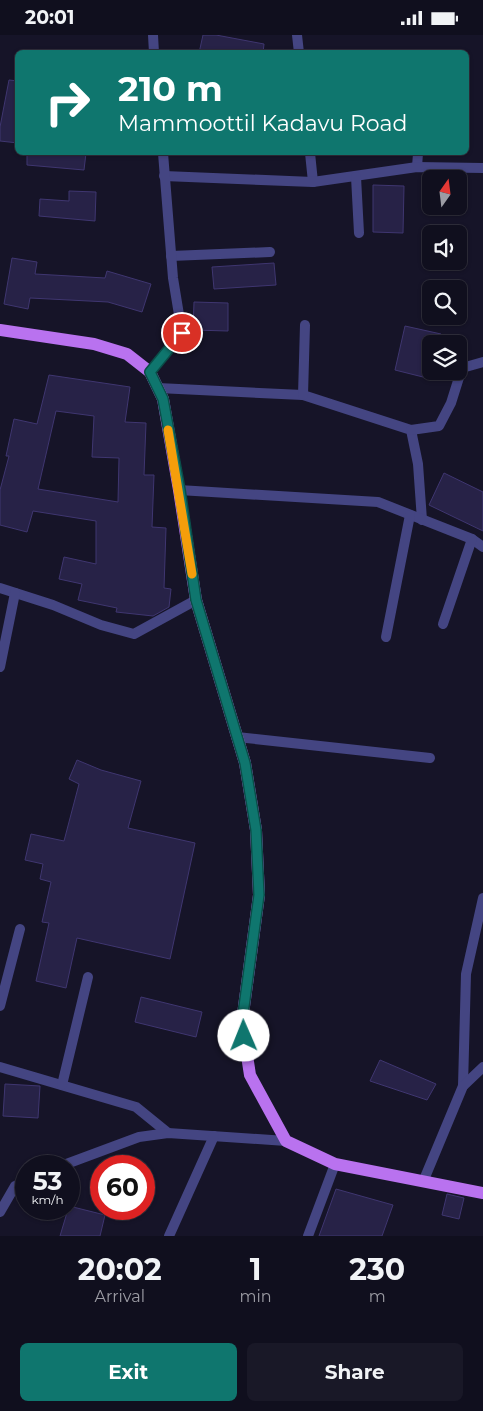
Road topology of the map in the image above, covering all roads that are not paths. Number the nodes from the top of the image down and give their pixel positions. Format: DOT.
graph roads {
  1 [pos="153,35"];
  2 [pos="297,35"];
  3 [pos="154,50"];
  4 [pos="299,50"];
  5 [pos="162,155"];
  6 [pos="310,155"];
  7 [pos="418,155"];
  8 [pos="417,167"];
  9 [pos="483,168"];
  10 [pos="164,176"];
  11 [pos="356,177"];
  12 [pos="313,182"];
  13 [pos="359,233"];
  14 [pos="270,252"];
  15 [pos="171,256"];
  16 [pos="305,325"];
  17 [pos="0,330"];
  18 [pos="483,362"];
  19 [pos="150,372"];
  20 [pos="158,388"];
  21 [pos="303,395"];
  22 [pos="411,430"];
  23 [pos="180,490"];
  24 [pos="410,515"];
  25 [pos="422,520"];
  26 [pos="472,539"];
  27 [pos="483,547"];
  28 [pos="0,588"];
  29 [pos="15,593"];
  30 [pos="196,600"];
  31 [pos="443,624"];
  32 [pos="386,637"];
  33 [pos="0,667"];
  34 [pos="237,737"];
  35 [pos="430,758"];
  36 [pos="483,898"];
  37 [pos="20,929"];
  38 [pos="88,977"];
  39 [pos="0,1006"];
  40 [pos="0,1067"];
  41 [pos="483,1067"];
  42 [pos="62,1085"];
  43 [pos="463,1086"];
  44 [pos="168,1133"];
  45 [pos="214,1136"];
  46 [pos="286,1141"];
  47 [pos="80,1159"];
  48 [pos="335,1164"];
  49 [pos="423,1182"];
  50 [pos="15,1186"];
  51 [pos="483,1193"];
  52 [pos="4,1197"];
  53 [pos="0,1212"];
  54 [pos="169,1236"];
  55 [pos="308,1236"];
  1 -- 3 [label="street"];
  2 -- 4 [label="street"];
  5 -- 10 [label="street"];
  6 -- 12 [label="street"];
  7 -- 8 [label="street"];
  8 -- 9 [label="street"];
  8 -- 11 [label="street"];
  10 -- 12 [label="street"];
  10 -- 15 [label="street"];
  11 -- 12 [label="street"];
  11 -- 13 [label="street"];
  14 -- 15 [label="street"];
  15 -- 19 [label="street"];
  16 -- 21 [label="street"];
  17 -- 19 [label="main road"];
  18 -- 22 [label="street"];
  19 -- 20 [label="main road"];
  20 -- 21 [label="street"];
  20 -- 23 [label="main road"];
  21 -- 22 [label="street"];
  22 -- 25 [label="street"];
  23 -- 24 [label="street"];
  23 -- 30 [label="main road"];
  24 -- 25 [label="street"];
  24 -- 32 [label="street"];
  25 -- 26 [label="street"];
  26 -- 27 [label="street"];
  26 -- 31 [label="street"];
  28 -- 29 [label="street"];
  29 -- 30 [label="street"];
  29 -- 33 [label="street"];
  30 -- 34 [label="main road"];
  34 -- 35 [label="street"];
  34 -- 46 [label="main road"];
  36 -- 43 [label="street"];
  37 -- 39 [label="street"];
  38 -- 42 [label="street"];
  40 -- 42 [label="street"];
  41 -- 43 [label="street"];
  42 -- 44 [label="street"];
  43 -- 49 [label="street"];
  44 -- 45 [label="street"];
  44 -- 47 [label="street"];
  45 -- 46 [label="street"];
  45 -- 54 [label="street"];
  46 -- 48 [label="main road"];
  48 -- 49 [label="main road"];
  48 -- 55 [label="street"];
  49 -- 51 [label="main road"];
  50 -- 52 [label="street"];
  52 -- 53 [label="street"];
}
